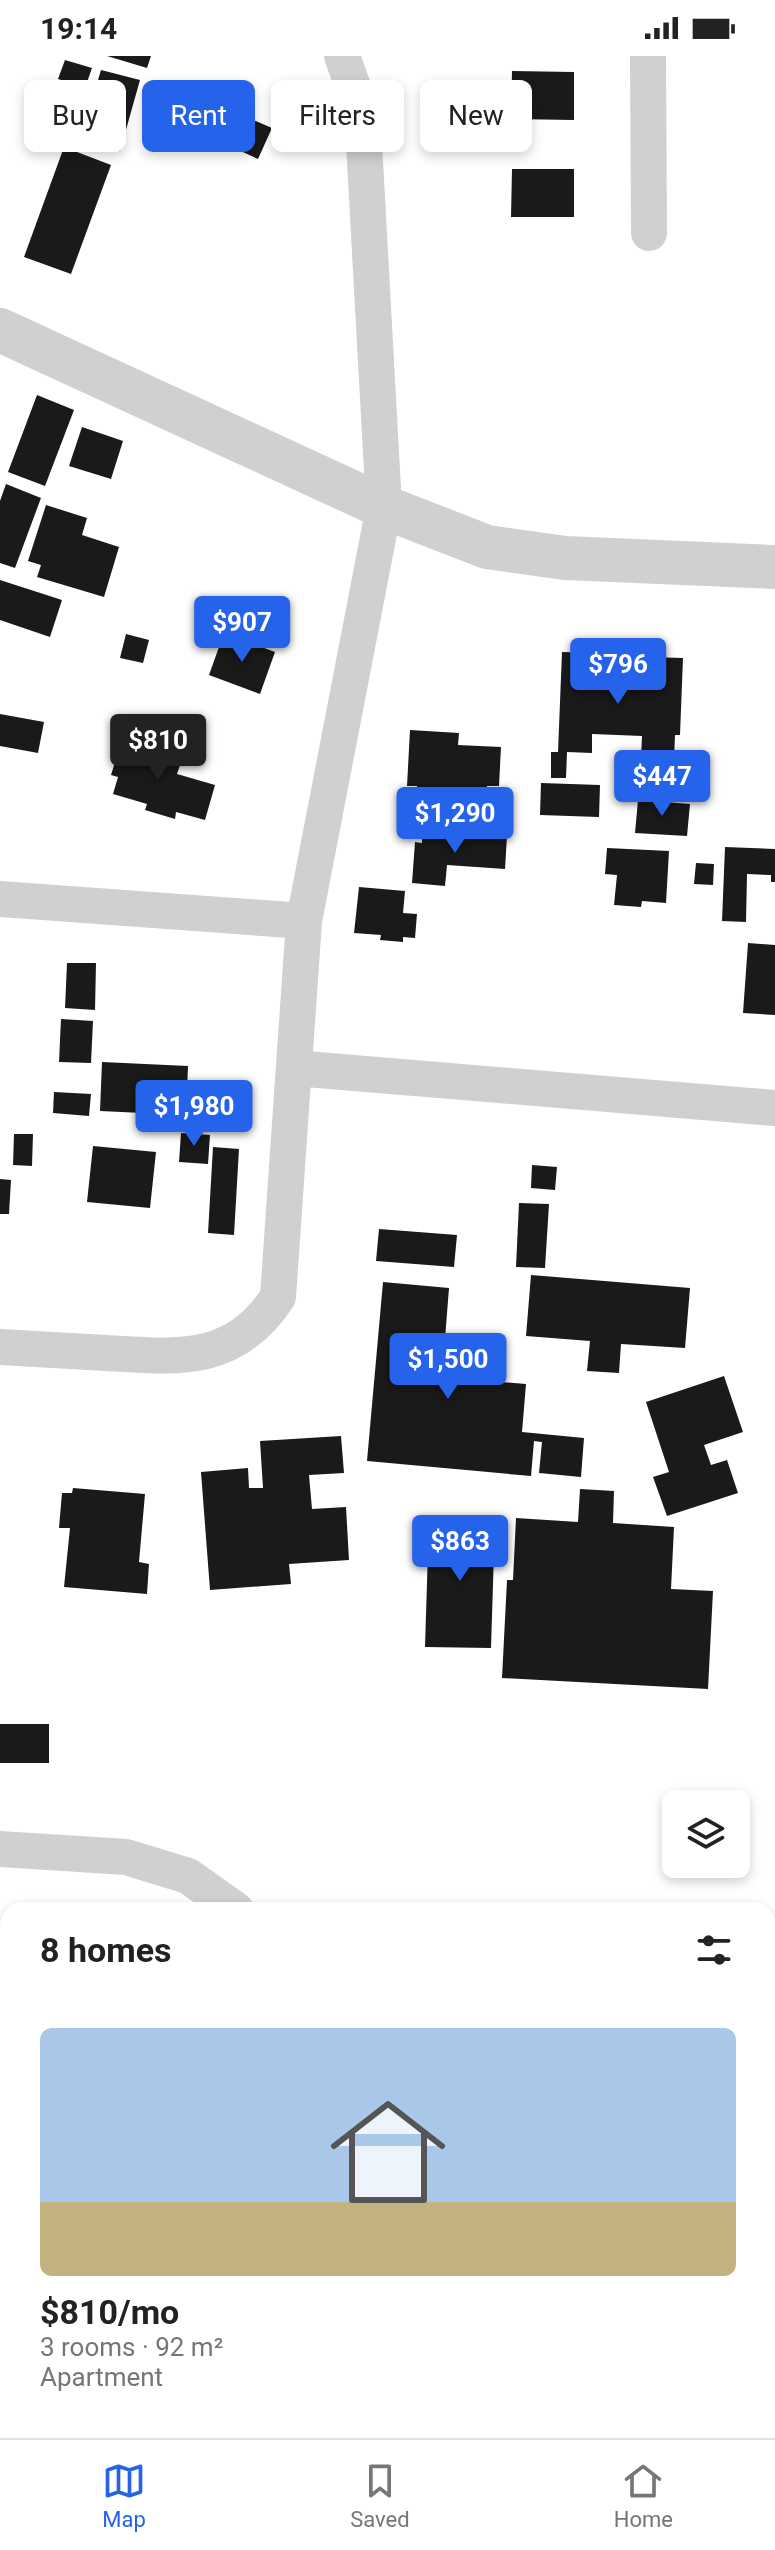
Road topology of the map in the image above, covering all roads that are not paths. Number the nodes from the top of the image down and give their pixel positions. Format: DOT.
graph roads {
  1 [pos="342,56"];
  2 [pos="648,56"];
  3 [pos="649,233"];
  4 [pos="0,330"];
  5 [pos="384,507"];
  6 [pos="775,567"];
  7 [pos="0,899"];
  8 [pos="304,921"];
  9 [pos="294,1068"];
  10 [pos="775,1108"];
  11 [pos="0,1347"];
  12 [pos="0,1849"];
  13 [pos="225,1902"];
  1 -- 5 [label="street"];
  2 -- 3 [label="street"];
  4 -- 5 [label="street"];
  5 -- 6 [label="street"];
  5 -- 8 [label="street"];
  7 -- 8 [label="street"];
  8 -- 9 [label="street"];
  9 -- 10 [label="street"];
  9 -- 11 [label="street"];
  12 -- 13 [label="street"];
}
